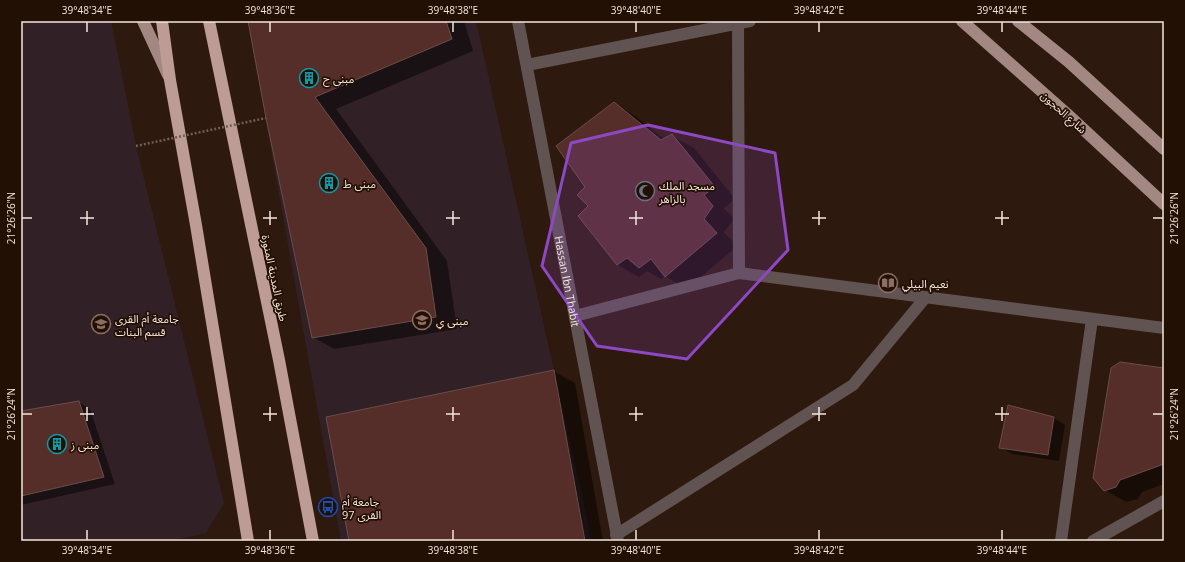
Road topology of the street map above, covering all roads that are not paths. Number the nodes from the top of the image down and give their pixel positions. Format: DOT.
graph roads {
  1 [pos="143,21"];
  2 [pos="162,21"];
  3 [pos="518,21"];
  4 [pos="750,21"];
  5 [pos="962,21"];
  6 [pos="1018,21"];
  7 [pos="209,22"];
  8 [pos="738,23"];
  9 [pos="527,65"];
  10 [pos="170,80"];
  11 [pos="1164,149"];
  12 [pos="1164,204"];
  13 [pos="739,273"];
  14 [pos="925,298"];
  15 [pos="575,316"];
  16 [pos="1092,320"];
  17 [pos="1164,328"];
  18 [pos="1164,501"];
  19 [pos="617,538"];
  20 [pos="248,541"];
  21 [pos="313,541"];
  22 [pos="1061,541"];
  23 [pos="1093,541"];
  1 -- 10 [label="main road"];
  2 -- 10 [label="highway"];
  3 -- 9 [label="street, Hassan Ibn Thabit"];
  4 -- 8 [label="street"];
  5 -- 12 [label="main road, شارع الحجون"];
  6 -- 11 [label="main road"];
  7 -- 21 [label="highway, طريق المدينة المنورة"];
  8 -- 9 [label="street"];
  8 -- 13 [label="street"];
  9 -- 15 [label="street, Hassan Ibn Thabit"];
  10 -- 20 [label="highway"];
  13 -- 14 [label="street"];
  13 -- 15 [label="street"];
  14 -- 16 [label="street"];
  14 -- 19 [label="street"];
  15 -- 19 [label="street, Hassan Ibn Thabit"];
  16 -- 17 [label="street"];
  16 -- 22 [label="street"];
  18 -- 23 [label="street"];
}
